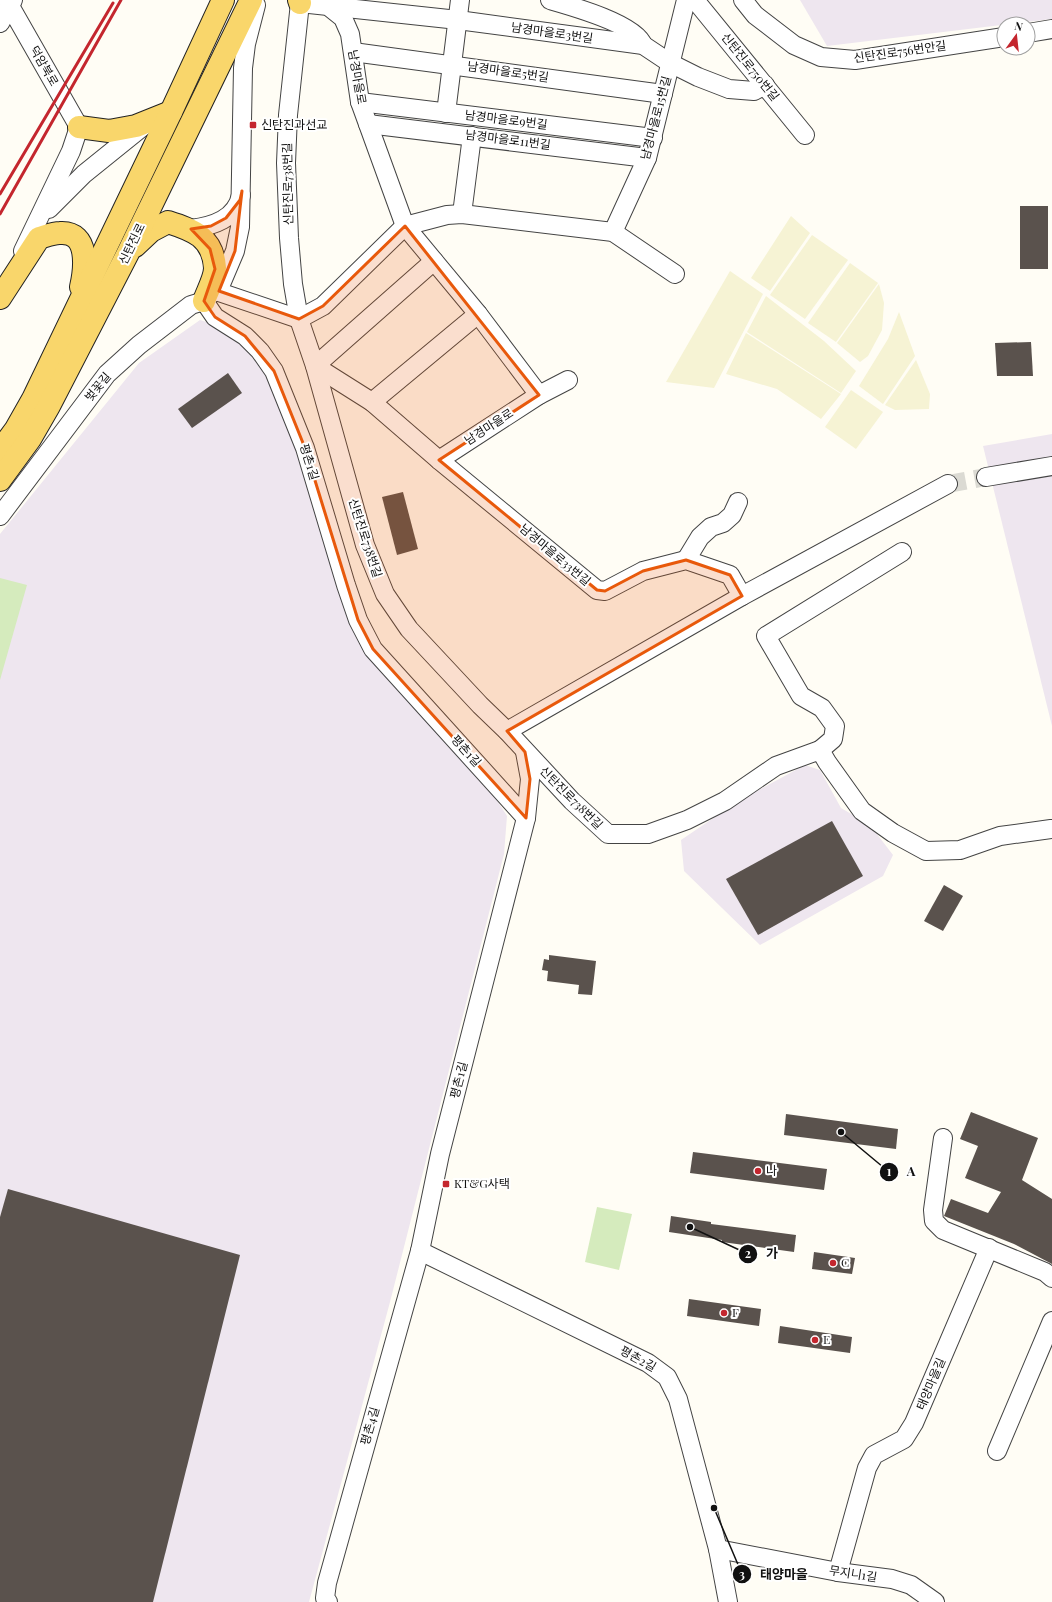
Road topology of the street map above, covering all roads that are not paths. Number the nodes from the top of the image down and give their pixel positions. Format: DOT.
graph roads {
  1 [pos="223,0"];
  2 [pos="460,0"];
  3 [pos="550,0"];
  4 [pos="686,0"];
  5 [pos="695,0"];
  6 [pos="743,0"];
  7 [pos="8,1"];
  8 [pos="299,1"];
  9 [pos="256,3"];
  10 [pos="328,6"];
  11 [pos="458,20"];
  12 [pos="0,23"];
  13 [pos="1052,30"];
  14 [pos="1036,32"];
  15 [pos="996,38"];
  16 [pos="643,45"];
  17 [pos="353,52"];
  18 [pos="670,63"];
  19 [pos="452,64"];
  20 [pos="765,85"];
  21 [pos="664,94"];
  22 [pos="360,102"];
  23 [pos="171,112"];
  24 [pos="446,113"];
  25 [pos="150,121"];
  26 [pos="368,124"];
  27 [pos="79,127"];
  28 [pos="805,135"];
  29 [pos="472,136"];
  30 [pos="653,138"];
  31 [pos="647,158"];
  32 [pos="242,191"];
  33 [pos="462,214"];
  34 [pos="39,219"];
  35 [pos="405,226"];
  36 [pos="191,229"];
  37 [pos="613,232"];
  38 [pos="128,253"];
  39 [pos="434,261"];
  40 [pos="675,274"];
  41 [pos="214,292"];
  42 [pos="0,298"];
  43 [pos="76,310"];
  44 [pos="478,314"];
  45 [pos="299,319"];
  46 [pos="315,366"];
  47 [pos="568,380"];
  48 [pos="539,394"];
  49 [pos="41,402"];
  50 [pos="372,402"];
  51 [pos="0,451"];
  52 [pos="439,460"];
  53 [pos="1052,466"];
  54 [pos="986,477"];
  55 [pos="0,480"];
  56 [pos="948,484"];
  57 [pos="738,502"];
  58 [pos="0,516"];
  59 [pos="902,552"];
  60 [pos="686,560"];
  61 [pos="742,596"];
  62 [pos="507,731"];
  63 [pos="820,750"];
  64 [pos="525,752"];
  65 [pos="526,818"];
  66 [pos="1051,829"];
  67 [pos="943,1138"];
  68 [pos="989,1248"];
  69 [pos="420,1251"];
  70 [pos="1052,1278"];
  71 [pos="1052,1321"];
  72 [pos="997,1452"];
  73 [pos="718,1549"];
  74 [pos="838,1572"];
  75 [pos="328,1602"];
  76 [pos="728,1602"];
  77 [pos="935,1602"];
  1 -- 23 [label="main road, 신탄진로"];
  2 -- 11 [label="street"];
  3 -- 16 [label="street"];
  4 -- 18 [label="street, 남경마을로15번길"];
  5 -- 20 [label="street, 신탄진로750번길"];
  6 -- 15 [label="street, 신탄진로756번안길"];
  7 -- 12 [label="street"];
  7 -- 27 [label="street, 덕암북로"];
  8 -- 10 [label="street"];
  8 -- 45 [label="street, 신탄진로738번길"];
  9 -- 32 [label="street"];
  9 -- 38 [label="main road, 신탄진로"];
  10 -- 11 [label="street, 남경마을로3번길"];
  10 -- 17 [label="street, 남경마을로"];
  11 -- 16 [label="street, 남경마을로3번길"];
  11 -- 19 [label="street"];
  13 -- 14 [label="street"];
  16 -- 18 [label="street, 남경마을로3번길"];
  17 -- 19 [label="street, 남경마을로5번길"];
  17 -- 22 [label="street, 남경마을로"];
  18 -- 20 [label="street, 남경마을로3번길"];
  18 -- 21 [label="street, 남경마을로15번길"];
  19 -- 21 [label="street, 남경마을로5번길"];
  19 -- 24 [label="street"];
  20 -- 28 [label="street, 신탄진로750번길"];
  21 -- 30 [label="street, 남경마을로15번길"];
  22 -- 24 [label="street, 남경마을로9번길"];
  22 -- 26 [label="street, 남경마을로"];
  23 -- 25 [label="main road"];
  23 -- 43 [label="main road, 신탄진로"];
  24 -- 30 [label="street, 남경마을로9번길"];
  25 -- 27 [label="main road"];
  25 -- 34 [label="street"];
  26 -- 29 [label="street, 남경마을로11번길"];
  26 -- 35 [label="street, 남경마을로"];
  27 -- 34 [label="street"];
  29 -- 31 [label="street, 남경마을로11번길"];
  29 -- 33 [label="street"];
  30 -- 31 [label="street, 남경마을로15번길"];
  31 -- 37 [label="street, 남경마을로15번길"];
  32 -- 36 [label="street"];
  32 -- 41 [label="street"];
  33 -- 35 [label="street"];
  33 -- 37 [label="street"];
  34 -- 42 [label="street"];
  35 -- 39 [label="street, 남경마을로"];
  35 -- 45 [label="street"];
  36 -- 38 [label="main road"];
  36 -- 41 [label="main road"];
  37 -- 40 [label="street"];
  38 -- 49 [label="main road, 신탄진로"];
  39 -- 44 [label="street, 남경마을로"];
  39 -- 46 [label="street"];
  41 -- 45 [label="street"];
  41 -- 58 [label="street, 벚꽃길"];
  41 -- 65 [label="street, 평촌1길"];
  42 -- 43 [label="main road"];
  43 -- 49 [label="main road, 신탄진로"];
  44 -- 48 [label="street, 남경마을로"];
  44 -- 50 [label="street"];
  45 -- 46 [label="street, 신탄진로738번길"];
  46 -- 50 [label="street"];
  46 -- 62 [label="street, 신탄진로738번길"];
  47 -- 48 [label="street, 남경마을로"];
  48 -- 52 [label="street, 남경마을로"];
  49 -- 51 [label="main road, 신탄진로"];
  49 -- 55 [label="main road, 신탄진로"];
  50 -- 52 [label="street"];
  52 -- 60 [label="street, 남경마을로33번길"];
  53 -- 54 [label="street"];
  56 -- 61 [label="street"];
  57 -- 60 [label="street"];
  59 -- 63 [label="street"];
  60 -- 61 [label="street"];
  61 -- 62 [label="street"];
  62 -- 64 [label="street, 신탄진로738번길"];
  63 -- 64 [label="street, 신탄진로738번길"];
  63 -- 66 [label="street"];
  64 -- 65 [label="street"];
  65 -- 69 [label="street, 평촌1길"];
  67 -- 68 [label="street"];
  68 -- 70 [label="street"];
  68 -- 74 [label="street, 태양마을길"];
  69 -- 73 [label="street, 평촌2길"];
  69 -- 75 [label="street, 평촌4길"];
  71 -- 72 [label="street"];
  73 -- 74 [label="street, 무지니1길"];
  73 -- 76 [label="street, 평촌2길"];
  74 -- 77 [label="street, 무지니1길"];
}
